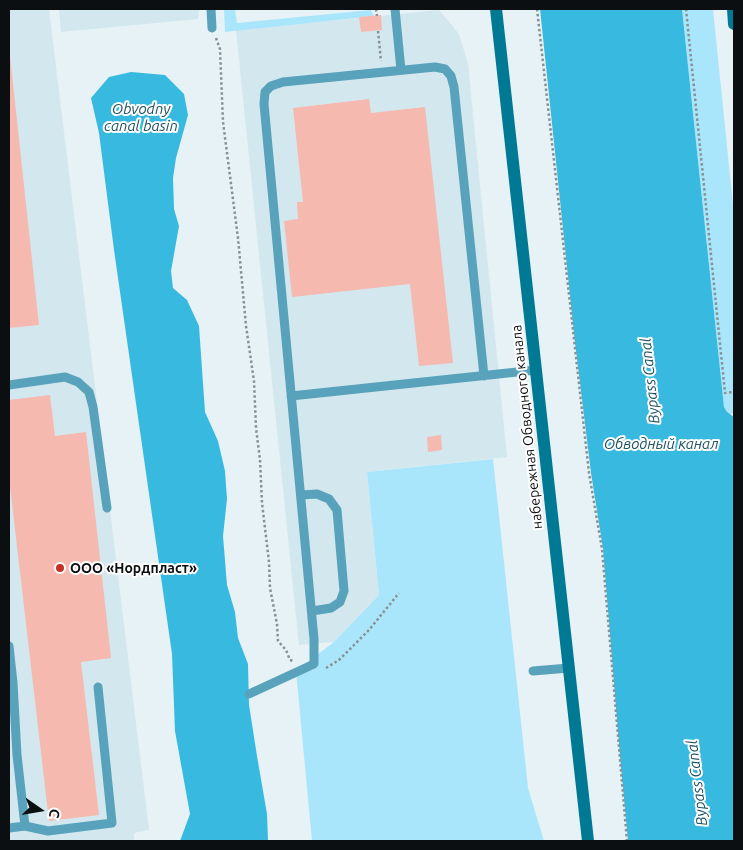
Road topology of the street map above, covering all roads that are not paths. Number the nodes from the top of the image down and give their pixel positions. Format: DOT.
graph roads {
  1 [pos="212,9"];
  2 [pos="395,9"];
  3 [pos="496,9"];
  4 [pos="733,9"];
  5 [pos="734,24"];
  6 [pos="212,28"];
  7 [pos="401,70"];
  8 [pos="536,370"];
  9 [pos="484,376"];
  10 [pos="9,385"];
  11 [pos="291,396"];
  12 [pos="301,495"];
  13 [pos="107,508"];
  14 [pos="312,610"];
  15 [pos="9,646"];
  16 [pos="569,668"];
  17 [pos="533,672"];
  18 [pos="98,687"];
  19 [pos="249,694"];
  20 [pos="25,826"];
  21 [pos="9,828"];
  22 [pos="588,841"];
  1 -- 6 [label="lane"];
  2 -- 7 [label="lane"];
  3 -- 8 [label="main road, набережная Обводного канала"];
  4 -- 5 [label="main road"];
  7 -- 9 [label="lane"];
  7 -- 11 [label="lane"];
  8 -- 9 [label="lane"];
  8 -- 16 [label="main road, набережная Обводного канала"];
  9 -- 11 [label="lane"];
  10 -- 13 [label="lane"];
  11 -- 12 [label="lane"];
  12 -- 14 [label="lane"];
  12 -- 14 [label="lane"];
  14 -- 19 [label="lane"];
  15 -- 20 [label="lane"];
  16 -- 17 [label="lane"];
  16 -- 22 [label="main road, набережная Обводного канала"];
  18 -- 20 [label="lane"];
  20 -- 21 [label="lane"];
}
